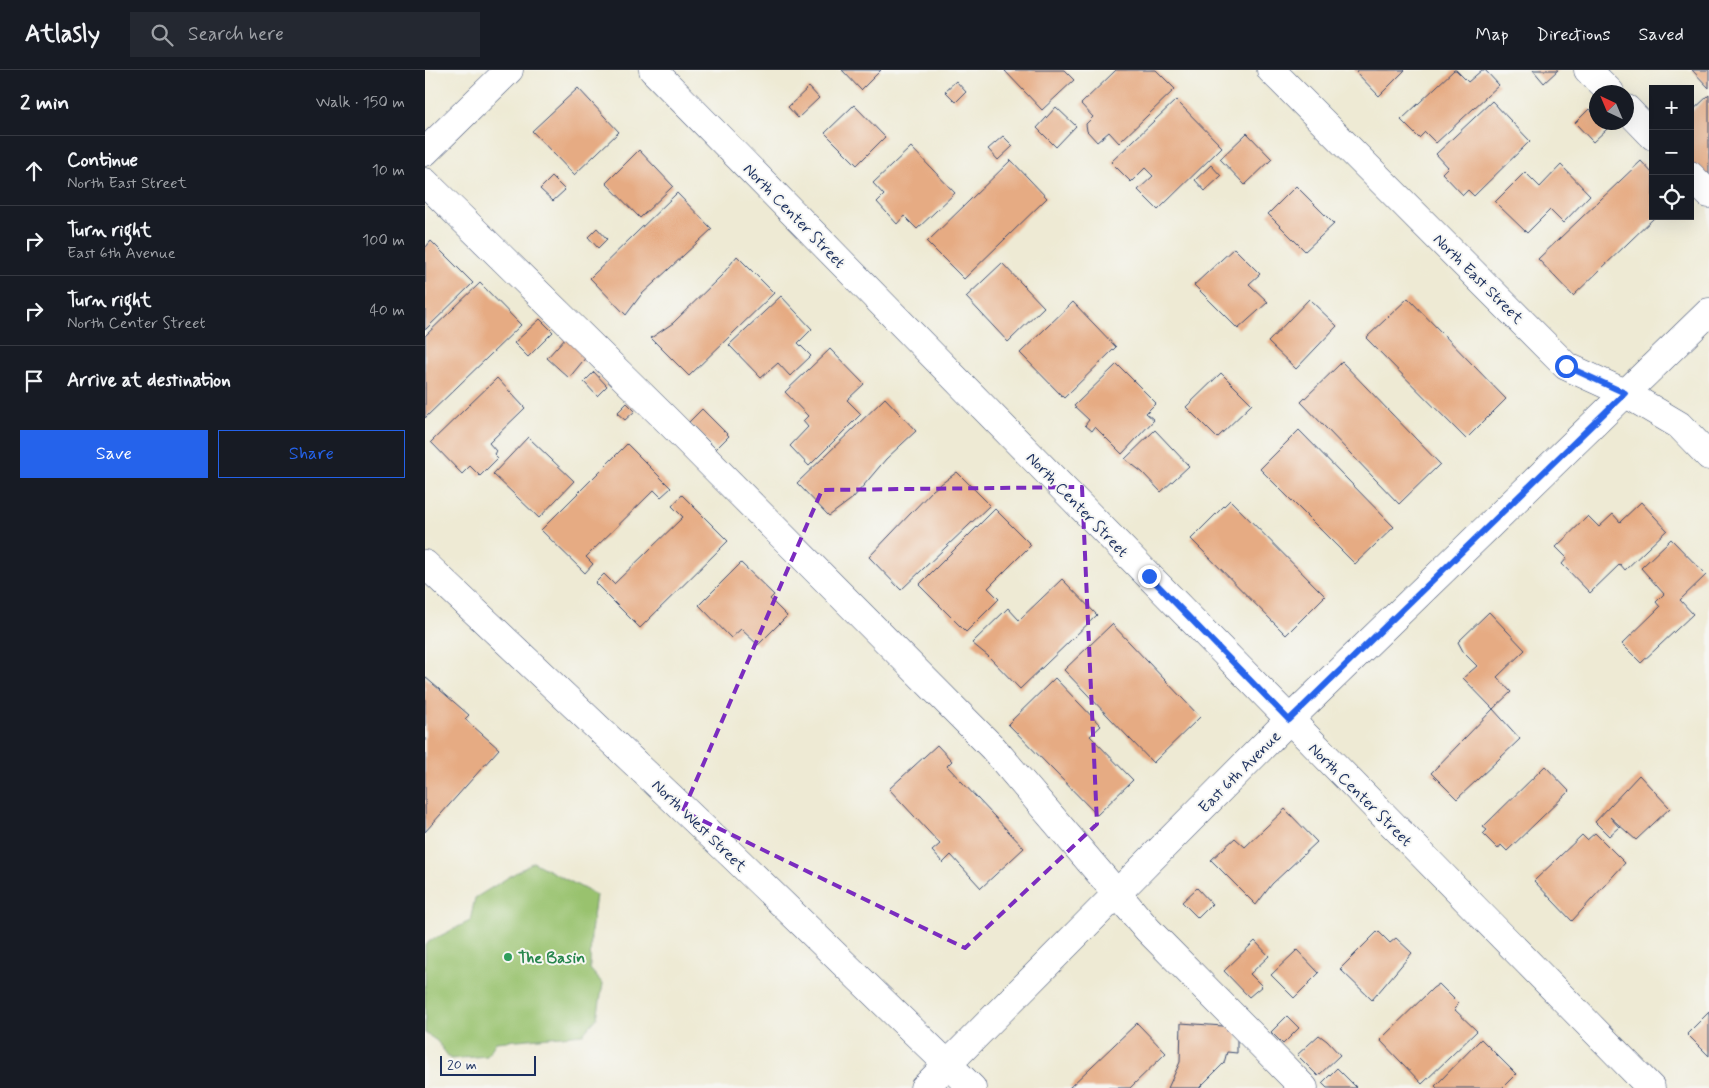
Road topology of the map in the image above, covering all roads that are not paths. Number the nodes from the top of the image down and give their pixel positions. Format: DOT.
graph roads {
  1 [pos="509,70"];
  2 [pos="653,70"];
  3 [pos="1271,70"];
  4 [pos="1588,70"];
  5 [pos="1603,85"];
  6 [pos="1634,116"];
  7 [pos="1649,132"];
  8 [pos="425,152"];
  9 [pos="1691,175"];
  10 [pos="425,182"];
  11 [pos="1709,194"];
  12 [pos="1709,312"];
  13 [pos="1625,393"];
  14 [pos="1709,456"];
  15 [pos="425,564"];
  16 [pos="1289,720"];
  17 [pos="1118,893"];
  18 [pos="948,1063"];
  19 [pos="924,1088"];
  20 [pos="972,1088"];
  21 [pos="1304,1088"];
  22 [pos="1651,1088"];
  1 -- 8 [label="street"];
  2 -- 16 [label="street, North Center Street"];
  3 -- 13 [label="street, North East Street"];
  4 -- 5 [label="street"];
  6 -- 7 [label="street"];
  9 -- 11 [label="street"];
  10 -- 17 [label="street"];
  12 -- 13 [label="street, East 6th Avenue"];
  13 -- 14 [label="street, North East Street"];
  13 -- 16 [label="street, East 6th Avenue"];
  15 -- 18 [label="street, North West Street"];
  16 -- 17 [label="street, East 6th Avenue"];
  16 -- 22 [label="street, North Center Street"];
  17 -- 18 [label="street, East 6th Avenue"];
  17 -- 21 [label="street"];
  18 -- 19 [label="street, East 6th Avenue"];
  18 -- 20 [label="street, North West Street"];
}
